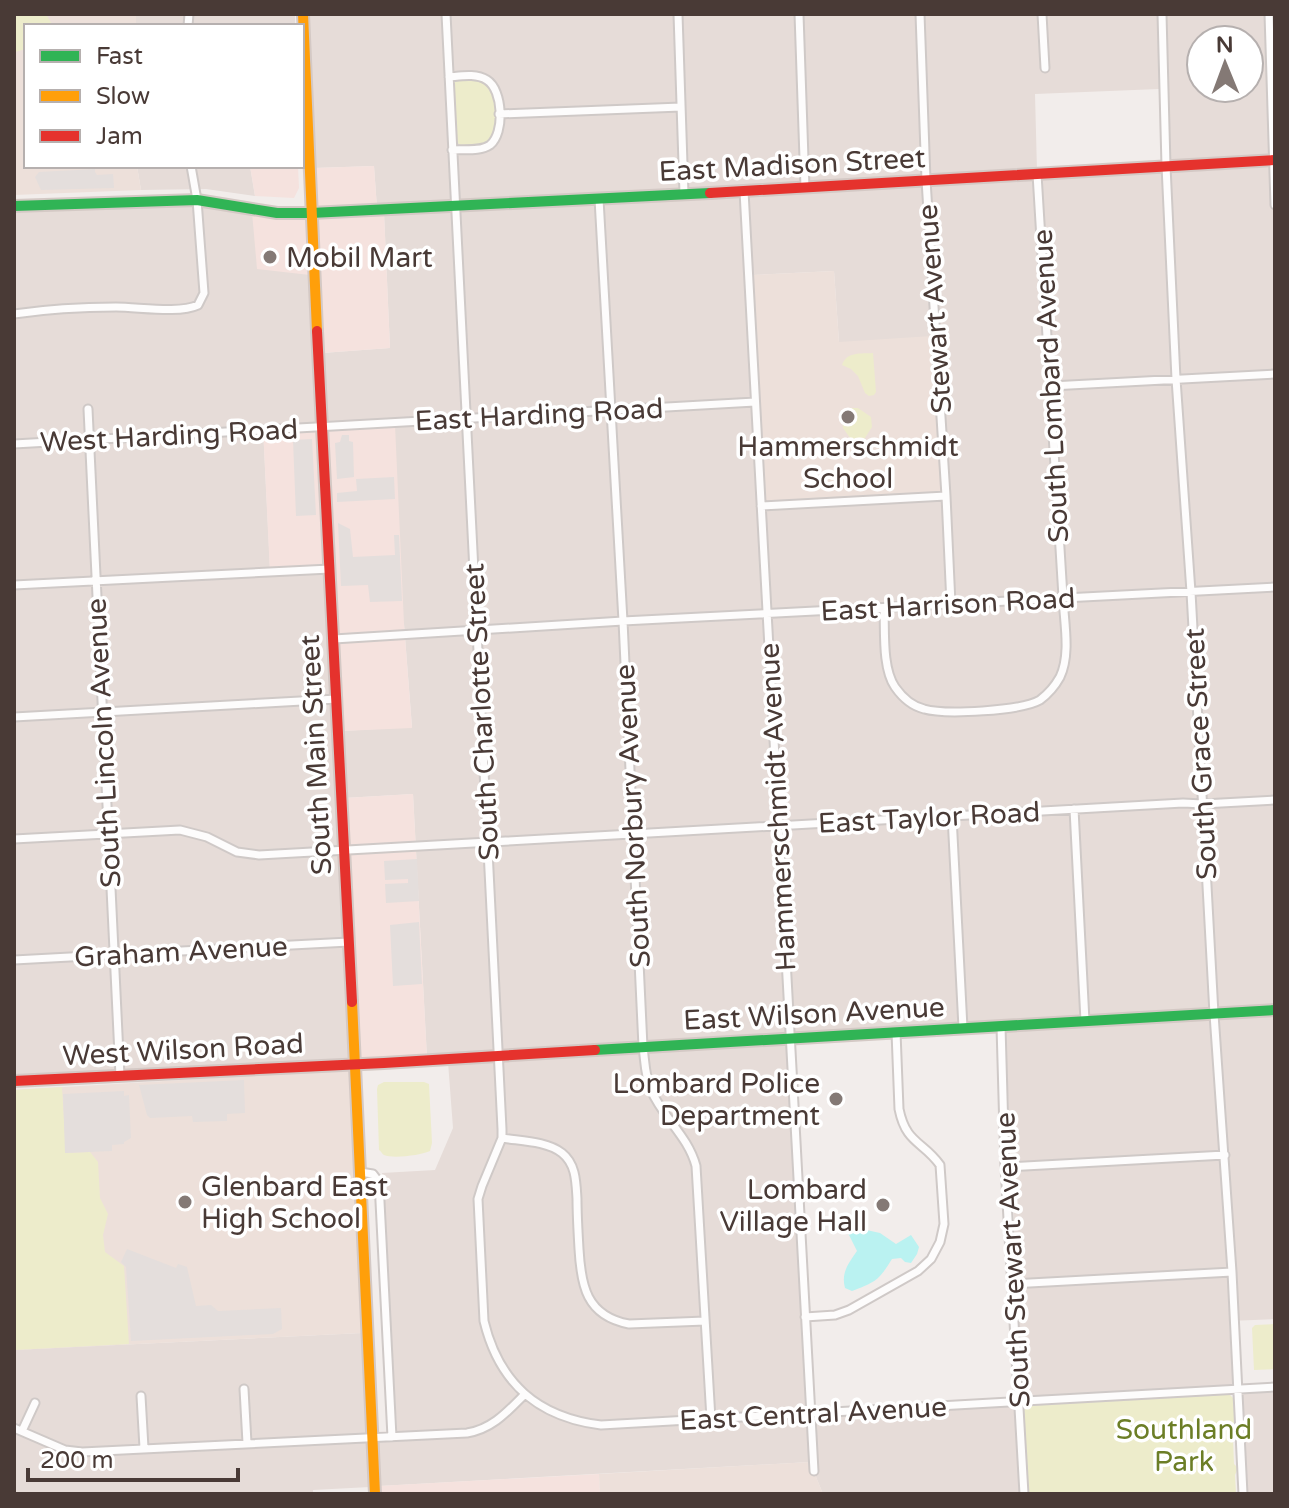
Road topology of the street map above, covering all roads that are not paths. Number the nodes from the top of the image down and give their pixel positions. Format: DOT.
graph roads {
  1 [pos="446,14"];
  2 [pos="678,14"];
  3 [pos="799,14"];
  4 [pos="920,14"];
  5 [pos="1042,14"];
  6 [pos="1162,14"];
  7 [pos="1269,14"];
  8 [pos="304,39"];
  9 [pos="1045,68"];
  10 [pos="449,77"];
  11 [pos="681,107"];
  12 [pos="499,114"];
  13 [pos="452,150"];
  14 [pos="1274,160"];
  15 [pos="1166,166"];
  16 [pos="191,168"];
  17 [pos="1037,174"];
  18 [pos="926,180"];
  19 [pos="805,188"];
  20 [pos="744,191"];
  21 [pos="684,194"];
  22 [pos="599,199"];
  23 [pos="197,200"];
  24 [pos="1275,205"];
  25 [pos="14,206"];
  26 [pos="455,207"];
  27 [pos="311,213"];
  28 [pos="14,314"];
  29 [pos="1275,374"];
  30 [pos="1176,379"];
  31 [pos="1051,386"];
  32 [pos="755,402"];
  33 [pos="88,409"];
  34 [pos="611,410"];
  35 [pos="466,418"];
  36 [pos="323,426"];
  37 [pos="88,440"];
  38 [pos="14,444"];
  39 [pos="946,496"];
  40 [pos="761,506"];
  41 [pos="330,569"];
  42 [pos="95,581"];
  43 [pos="14,585"];
  44 [pos="1275,587"];
  45 [pos="1191,592"];
  46 [pos="1063,597"];
  47 [pos="951,604"];
  48 [pos="884,608"];
  49 [pos="767,614"];
  50 [pos="623,621"];
  51 [pos="478,630"];
  52 [pos="334,639"];
  53 [pos="337,699"];
  54 [pos="102,712"];
  55 [pos="14,717"];
  56 [pos="1275,800"];
  57 [pos="1203,804"];
  58 [pos="1074,809"];
  59 [pos="952,816"];
  60 [pos="778,826"];
  61 [pos="108,834"];
  62 [pos="633,834"];
  63 [pos="14,839"];
  64 [pos="488,843"];
  65 [pos="344,850"];
  66 [pos="349,942"];
  67 [pos="114,955"];
  68 [pos="14,960"];
  69 [pos="1275,1010"];
  70 [pos="1214,1014"];
  71 [pos="1085,1021"];
  72 [pos="1001,1026"];
  73 [pos="963,1028"];
  74 [pos="896,1032"];
  75 [pos="789,1039"];
  76 [pos="643,1047"];
  77 [pos="499,1055"];
  78 [pos="355,1064"];
  79 [pos="120,1076"];
  80 [pos="14,1081"];
  81 [pos="502,1138"];
  82 [pos="1225,1155"];
  83 [pos="1005,1167"];
  84 [pos="360,1172"];
  85 [pos="1232,1272"];
  86 [pos="1012,1284"];
  87 [pos="805,1317"];
  88 [pos="705,1321"];
  89 [pos="1275,1387"];
  90 [pos="244,1389"];
  91 [pos="1237,1389"];
  92 [pos="524,1395"];
  93 [pos="141,1396"];
  94 [pos="1019,1401"];
  95 [pos="35,1403"];
  96 [pos="810,1413"];
  97 [pos="711,1419"];
  98 [pos="18,1430"];
  99 [pos="372,1437"];
  100 [pos="392,1437"];
  101 [pos="247,1443"];
  102 [pos="144,1448"];
  103 [pos="814,1471"];
  104 [pos="375,1494"];
  105 [pos="1024,1494"];
  106 [pos="1243,1494"];
  1 -- 10 [label="street, South Charlotte Street"];
  2 -- 11 [label="street"];
  3 -- 19 [label="street"];
  4 -- 18 [label="street, Stewart Avenue"];
  5 -- 9 [label="street"];
  6 -- 15 [label="street, South Grace Street"];
  7 -- 14 [label="street"];
  8 -- 27 [label="street, South Main Street"];
  10 -- 12 [label="street"];
  10 -- 13 [label="street, South Charlotte Street"];
  11 -- 12 [label="street"];
  11 -- 21 [label="street"];
  12 -- 13 [label="street"];
  13 -- 26 [label="street, South Charlotte Street"];
  14 -- 15 [label="street, East Madison Street"];
  14 -- 24 [label="street"];
  15 -- 17 [label="street, East Madison Street"];
  15 -- 30 [label="street, South Grace Street"];
  16 -- 23 [label="street"];
  17 -- 18 [label="street, East Madison Street"];
  17 -- 31 [label="street, South Lombard Avenue"];
  18 -- 19 [label="street, East Madison Street"];
  18 -- 39 [label="street, Stewart Avenue"];
  19 -- 20 [label="street, East Madison Street"];
  20 -- 21 [label="street, East Madison Street"];
  20 -- 32 [label="street, Hammerschmidt Avenue"];
  21 -- 22 [label="street, East Madison Street"];
  22 -- 26 [label="street, East Madison Street"];
  22 -- 34 [label="street, South Norbury Avenue"];
  23 -- 25 [label="street, East Madison Street"];
  23 -- 27 [label="street, East Madison Street"];
  23 -- 28 [label="street"];
  26 -- 27 [label="street, East Madison Street"];
  26 -- 35 [label="street, South Charlotte Street"];
  27 -- 36 [label="street, South Main Street"];
  29 -- 30 [label="street"];
  30 -- 31 [label="street"];
  30 -- 45 [label="street, South Grace Street"];
  31 -- 46 [label="street, South Lombard Avenue"];
  32 -- 34 [label="street, East Harding Road"];
  32 -- 40 [label="street, Hammerschmidt Avenue"];
  33 -- 37 [label="street, South Lincoln Avenue"];
  34 -- 35 [label="street, East Harding Road"];
  34 -- 50 [label="street, South Norbury Avenue"];
  35 -- 36 [label="street, East Harding Road"];
  35 -- 51 [label="street, South Charlotte Street"];
  36 -- 37 [label="street, West Harding Road"];
  36 -- 41 [label="street, South Main Street"];
  37 -- 38 [label="street, West Harding Road"];
  37 -- 42 [label="street, South Lincoln Avenue"];
  39 -- 40 [label="street"];
  39 -- 47 [label="street, Stewart Avenue"];
  40 -- 49 [label="street, Hammerschmidt Avenue"];
  41 -- 42 [label="street"];
  41 -- 52 [label="street, South Main Street"];
  42 -- 43 [label="street"];
  42 -- 54 [label="street, South Lincoln Avenue"];
  44 -- 45 [label="street, East Harrison Road"];
  45 -- 46 [label="street, East Harrison Road"];
  45 -- 57 [label="street, South Grace Street"];
  46 -- 47 [label="street, East Harrison Road"];
  46 -- 48 [label="street, South Lombard Avenue"];
  47 -- 48 [label="street, East Harrison Road"];
  48 -- 49 [label="street, East Harrison Road"];
  49 -- 50 [label="street, East Harrison Road"];
  49 -- 60 [label="street, Hammerschmidt Avenue"];
  50 -- 51 [label="street, East Harrison Road"];
  50 -- 62 [label="street, South Norbury Avenue"];
  51 -- 52 [label="street, East Harrison Road"];
  51 -- 64 [label="street, South Charlotte Street"];
  52 -- 53 [label="street, South Main Street"];
  53 -- 54 [label="street"];
  53 -- 65 [label="street, South Main Street"];
  54 -- 55 [label="street"];
  54 -- 61 [label="street, South Lincoln Avenue"];
  56 -- 57 [label="street, East Taylor Road"];
  57 -- 58 [label="street, East Taylor Road"];
  57 -- 70 [label="street, South Grace Street"];
  58 -- 59 [label="street, East Taylor Road"];
  58 -- 71 [label="street"];
  59 -- 60 [label="street, East Taylor Road"];
  59 -- 73 [label="street"];
  60 -- 62 [label="street, East Taylor Road"];
  60 -- 75 [label="street, Hammerschmidt Avenue"];
  61 -- 63 [label="street, East Taylor Road"];
  61 -- 65 [label="street, East Taylor Road"];
  61 -- 67 [label="street, South Lincoln Avenue"];
  62 -- 64 [label="street, East Taylor Road"];
  62 -- 76 [label="street, South Norbury Avenue"];
  64 -- 65 [label="street, East Taylor Road"];
  64 -- 77 [label="street, South Charlotte Street"];
  65 -- 66 [label="street, South Main Street"];
  66 -- 67 [label="street, Graham Avenue"];
  66 -- 78 [label="street, South Main Street"];
  67 -- 68 [label="street, Graham Avenue"];
  67 -- 79 [label="street, South Lincoln Avenue"];
  69 -- 70 [label="street, East Wilson Avenue"];
  70 -- 71 [label="street, East Wilson Avenue"];
  70 -- 82 [label="street, South Grace Street"];
  71 -- 72 [label="street, East Wilson Avenue"];
  72 -- 73 [label="street, East Wilson Avenue"];
  72 -- 83 [label="street, South Stewart Avenue"];
  73 -- 74 [label="street, East Wilson Avenue"];
  74 -- 75 [label="street, East Wilson Avenue"];
  74 -- 87 [label="street"];
  75 -- 76 [label="street, East Wilson Avenue"];
  75 -- 87 [label="street, Hammerschmidt Avenue"];
  76 -- 77 [label="street, East Wilson Avenue"];
  76 -- 88 [label="street, South Norbury Avenue"];
  77 -- 78 [label="street, East Wilson Avenue"];
  77 -- 81 [label="street, South Charlotte Street"];
  78 -- 79 [label="street, West Wilson Road"];
  78 -- 84 [label="street, South Main Street"];
  79 -- 80 [label="street, West Wilson Road"];
  81 -- 88 [label="street"];
  81 -- 92 [label="street, South Charlotte Street"];
  82 -- 83 [label="street"];
  82 -- 85 [label="street, South Grace Street"];
  83 -- 86 [label="street, South Stewart Avenue"];
  84 -- 99 [label="street, South Main Street"];
  84 -- 100 [label="street"];
  85 -- 86 [label="street"];
  85 -- 91 [label="street, South Grace Street"];
  86 -- 94 [label="street, South Stewart Avenue"];
  87 -- 96 [label="street, Hammerschmidt Avenue"];
  88 -- 97 [label="street, South Norbury Avenue"];
  89 -- 91 [label="street, East Central Avenue"];
  90 -- 101 [label="street"];
  91 -- 94 [label="street, East Central Avenue"];
  91 -- 106 [label="street, South Grace Street"];
  92 -- 97 [label="street, East Central Avenue"];
  92 -- 100 [label="street"];
  93 -- 102 [label="street"];
  94 -- 96 [label="street, East Central Avenue"];
  94 -- 105 [label="street, South Stewart Avenue"];
  95 -- 98 [label="street"];
  96 -- 97 [label="street, East Central Avenue"];
  96 -- 103 [label="street, Hammerschmidt Avenue"];
  98 -- 102 [label="street"];
  99 -- 100 [label="street"];
  99 -- 101 [label="street"];
  99 -- 104 [label="street, South Main Street"];
  101 -- 102 [label="street"];
}
